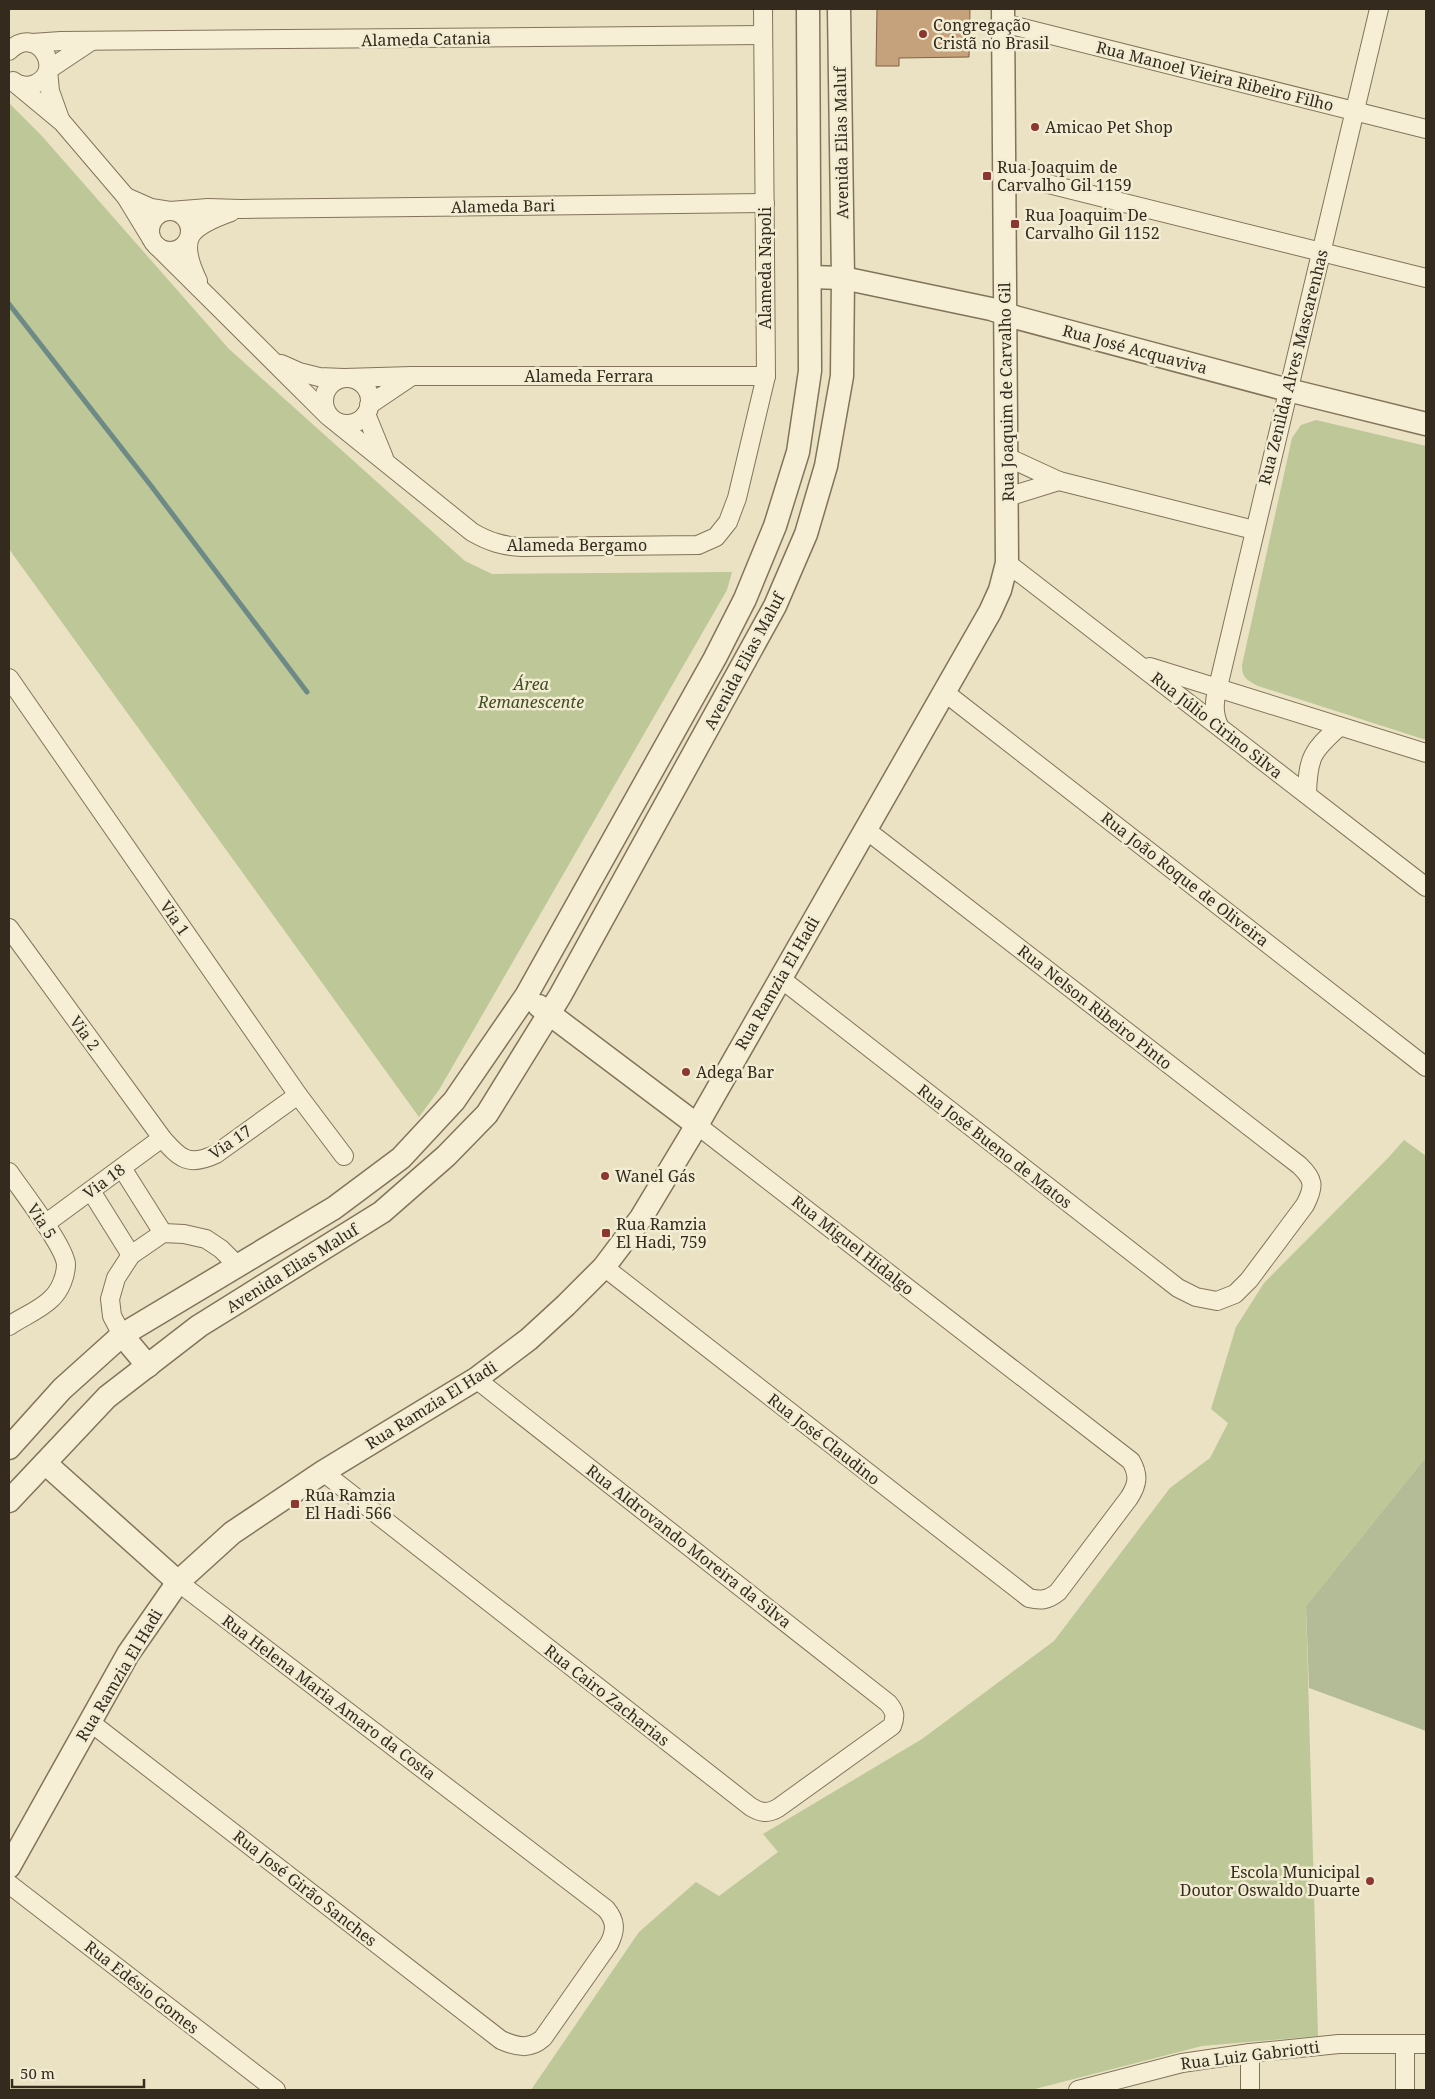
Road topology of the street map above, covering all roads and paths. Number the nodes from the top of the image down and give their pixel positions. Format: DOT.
graph roads {
  1 [pos="763,9"];
  2 [pos="808,9"];
  3 [pos="839,9"];
  4 [pos="1379,9"];
  5 [pos="1003,16"];
  6 [pos="763,35"];
  7 [pos="90,42"];
  8 [pos="18,44"];
  9 [pos="48,70"];
  10 [pos="12,80"];
  11 [pos="1355,110"];
  12 [pos="62,122"];
  13 [pos="1426,129"];
  14 [pos="1004,173"];
  15 [pos="126,197"];
  16 [pos="765,204"];
  17 [pos="241,209"];
  18 [pos="170,211"];
  19 [pos="188,238"];
  20 [pos="154,242"];
  21 [pos="1321,252"];
  22 [pos="810,277"];
  23 [pos="844,278"];
  24 [pos="1426,278"];
  25 [pos="201,288"];
  26 [pos="1005,314"];
  27 [pos="270,358"];
  28 [pos="412,376"];
  29 [pos="766,376"];
  30 [pos="344,378"];
  31 [pos="1288,390"];
  32 [pos="368,410"];
  33 [pos="328,416"];
  34 [pos="1426,424"];
  35 [pos="1007,457"];
  36 [pos="386,461"];
  37 [pos="1059,481"];
  38 [pos="1007,498"];
  39 [pos="728,522"];
  40 [pos="1254,530"];
  41 [pos="1007,564"];
  42 [pos="1139,664"];
  43 [pos="10,684"];
  44 [pos="1218,687"];
  45 [pos="943,692"];
  46 [pos="1220,726"];
  47 [pos="1339,726"];
  48 [pos="909,750"];
  49 [pos="1426,753"];
  50 [pos="1306,794"];
  51 [pos="865,829"];
  52 [pos="1426,887"];
  53 [pos="9,928"];
  54 [pos="780,978"];
  55 [pos="526,996"];
  56 [pos="550,1014"];
  57 [pos="1426,1067"];
  58 [pos="298,1095"];
  59 [pos="696,1125"];
  60 [pos="162,1138"];
  61 [pos="344,1156"];
  62 [pos="122,1168"];
  63 [pos="9,1172"];
  64 [pos="91,1191"];
  65 [pos="45,1224"];
  66 [pos="163,1233"];
  67 [pos="131,1255"];
  68 [pos="237,1265"];
  69 [pos="604,1267"];
  70 [pos="1217,1301"];
  71 [pos="9,1326"];
  72 [pos="199,1326"];
  73 [pos="122,1335"];
  74 [pos="148,1366"];
  75 [pos="476,1379"];
  76 [pos="9,1448"];
  77 [pos="45,1463"];
  78 [pos="323,1472"];
  79 [pos="9,1501"];
  80 [pos="178,1582"];
  81 [pos="1049,1599"];
  82 [pos="895,1718"];
  83 [pos="90,1722"];
  84 [pos="9,1867"];
  85 [pos="9,1884"];
  86 [pos="1404,2044"];
  87 [pos="1426,2044"];
  88 [pos="524,2047"];
  89 [pos="1250,2053"];
  90 [pos="276,2090"];
  91 [pos="1080,2090"];
  92 [pos="1250,2090"];
  93 [pos="1405,2090"];
  1 -- 6 [label="street, Alameda Napoli"];
  2 -- 22 [label="street, Avenida Elias Maluf"];
  3 -- 23 [label="street, Avenida Elias Maluf"];
  4 -- 11 [label="street, Rua Zenilda Alves Mascarenhas"];
  5 -- 11 [label="street, Rua Manoel Vieira Ribeiro Filho"];
  5 -- 14 [label="street, Rua Joaquim de Carvalho Gil"];
  6 -- 7 [label="street, Alameda Catania"];
  6 -- 16 [label="street, Alameda Napoli"];
  7 -- 8 [label="street, Alameda Catania"];
  7 -- 9 [label="street"];
  8 -- 9 [label="street, Alameda Bergamo"];
  9 -- 10 [label="street"];
  9 -- 12 [label="street, Alameda Bergamo"];
  10 -- 12 [label="street, Alameda Bergamo"];
  11 -- 13 [label="street, Rua Manoel Vieira Ribeiro Filho"];
  11 -- 21 [label="street, Rua Zenilda Alves Mascarenhas"];
  12 -- 15 [label="street, Alameda Bergamo"];
  14 -- 21 [label="street"];
  14 -- 26 [label="street, Rua Joaquim de Carvalho Gil"];
  15 -- 18 [label="street, Alameda Bergamo"];
  15 -- 20 [label="street, Alameda Bergamo"];
  16 -- 17 [label="street, Alameda Bari"];
  16 -- 29 [label="street, Alameda Napoli"];
  17 -- 18 [label="street, Alameda Bari"];
  17 -- 19 [label="street, Alameda Bari"];
  18 -- 19 [label="street"];
  18 -- 20 [label="street"];
  19 -- 20 [label="street"];
  19 -- 25 [label="street, Alameda Bergamo"];
  20 -- 25 [label="street, Alameda Bergamo"];
  21 -- 24 [label="street"];
  21 -- 31 [label="street, Rua Zenilda Alves Mascarenhas"];
  22 -- 23 [label="street"];
  22 -- 55 [label="street, Avenida Elias Maluf"];
  23 -- 26 [label="street, Rua José Acquaviva"];
  23 -- 56 [label="street, Avenida Elias Maluf"];
  25 -- 27 [label="street, Alameda Bergamo"];
  26 -- 31 [label="street, Rua José Acquaviva"];
  26 -- 35 [label="street, Rua Joaquim de Carvalho Gil"];
  27 -- 30 [label="street, Alameda Bergamo"];
  27 -- 33 [label="street, Alameda Bergamo"];
  28 -- 29 [label="street, Alameda Ferrara"];
  28 -- 30 [label="street, Alameda Ferrara"];
  28 -- 32 [label="street"];
  29 -- 39 [label="street, Alameda Napoli"];
  30 -- 32 [label="street"];
  30 -- 33 [label="street"];
  31 -- 34 [label="street, Rua José Acquaviva"];
  31 -- 40 [label="street, Rua Zenilda Alves Mascarenhas"];
  32 -- 33 [label="street"];
  32 -- 36 [label="street, Alameda Bergamo"];
  33 -- 36 [label="street, Alameda Bergamo"];
  35 -- 37 [label="street"];
  35 -- 38 [label="street, Rua Joaquim de Carvalho Gil"];
  36 -- 39 [label="street, Alameda Bergamo"];
  37 -- 38 [label="street"];
  37 -- 40 [label="street"];
  38 -- 41 [label="street, Rua Joaquim de Carvalho Gil"];
  40 -- 44 [label="street, Rua Zenilda Alves Mascarenhas"];
  41 -- 42 [label="street, Rua Júlio Cirino Silva"];
  41 -- 45 [label="street, Rua Joaquim de Carvalho Gil"];
  42 -- 44 [label="street"];
  42 -- 46 [label="street, Rua Júlio Cirino Silva"];
  43 -- 58 [label="street, Via 1"];
  44 -- 46 [label="street, Rua Zenilda Alves Mascarenhas"];
  44 -- 47 [label="street"];
  45 -- 48 [label="street, Rua Joaquim de Carvalho Gil"];
  45 -- 57 [label="street, Rua João Roque de Oliveira"];
  46 -- 50 [label="street, Rua Júlio Cirino Silva"];
  47 -- 49 [label="street"];
  47 -- 50 [label="street"];
  48 -- 51 [label="street, Rua Ramzia El Hadi"];
  50 -- 52 [label="street, Rua Júlio Cirino Silva"];
  51 -- 54 [label="street, Rua Ramzia El Hadi"];
  51 -- 70 [label="street, Rua Nelson Ribeiro Pinto"];
  53 -- 60 [label="street, Via 2"];
  54 -- 59 [label="street, Rua Ramzia El Hadi"];
  54 -- 70 [label="street, Rua José Bueno de Matos"];
  55 -- 56 [label="street"];
  55 -- 68 [label="street, Avenida Elias Maluf"];
  56 -- 59 [label="street, Rua Miguel Hidalgo"];
  56 -- 72 [label="street, Avenida Elias Maluf"];
  58 -- 60 [label="street, Via 17"];
  58 -- 61 [label="street, Via 1"];
  59 -- 69 [label="street, Rua Ramzia El Hadi"];
  59 -- 81 [label="street, Rua Miguel Hidalgo"];
  60 -- 62 [label="street, Via 18"];
  62 -- 64 [label="street, Via 18"];
  62 -- 66 [label="street"];
  63 -- 65 [label="street, Via 5"];
  64 -- 65 [label="street, Via 18"];
  64 -- 67 [label="street"];
  65 -- 71 [label="street, Via 5"];
  66 -- 67 [label="street"];
  66 -- 68 [label="street"];
  67 -- 73 [label="street"];
  68 -- 72 [label="street"];
  68 -- 73 [label="street, Avenida Elias Maluf"];
  69 -- 75 [label="street, Rua Ramzia El Hadi"];
  69 -- 81 [label="street, Rua José Claudino"];
  72 -- 74 [label="street, Avenida Elias Maluf"];
  73 -- 74 [label="street"];
  73 -- 76 [label="street, Avenida Elias Maluf"];
  74 -- 77 [label="street, Avenida Elias Maluf"];
  75 -- 78 [label="street, Rua Ramzia El Hadi"];
  75 -- 82 [label="street, Rua Aldrovando Moreira da Silva"];
  77 -- 79 [label="street, Avenida Elias Maluf"];
  77 -- 80 [label="street, Rua Helena Maria Amaro da Costa"];
  78 -- 80 [label="street, Rua Ramzia El Hadi"];
  78 -- 82 [label="street, Rua Cairo Zacharias"];
  80 -- 83 [label="street, Rua Ramzia El Hadi"];
  80 -- 88 [label="street, Rua Helena Maria Amaro da Costa"];
  83 -- 84 [label="street, Rua Ramzia El Hadi"];
  83 -- 88 [label="street, Rua José Girão Sanches"];
  85 -- 90 [label="street, Rua Edésio Gomes"];
  86 -- 87 [label="street, Rua Luiz Gabriotti"];
  86 -- 89 [label="street, Rua Luiz Gabriotti"];
  86 -- 93 [label="street"];
  89 -- 91 [label="street, Rua Luiz Gabriotti"];
  89 -- 92 [label="street"];
}
